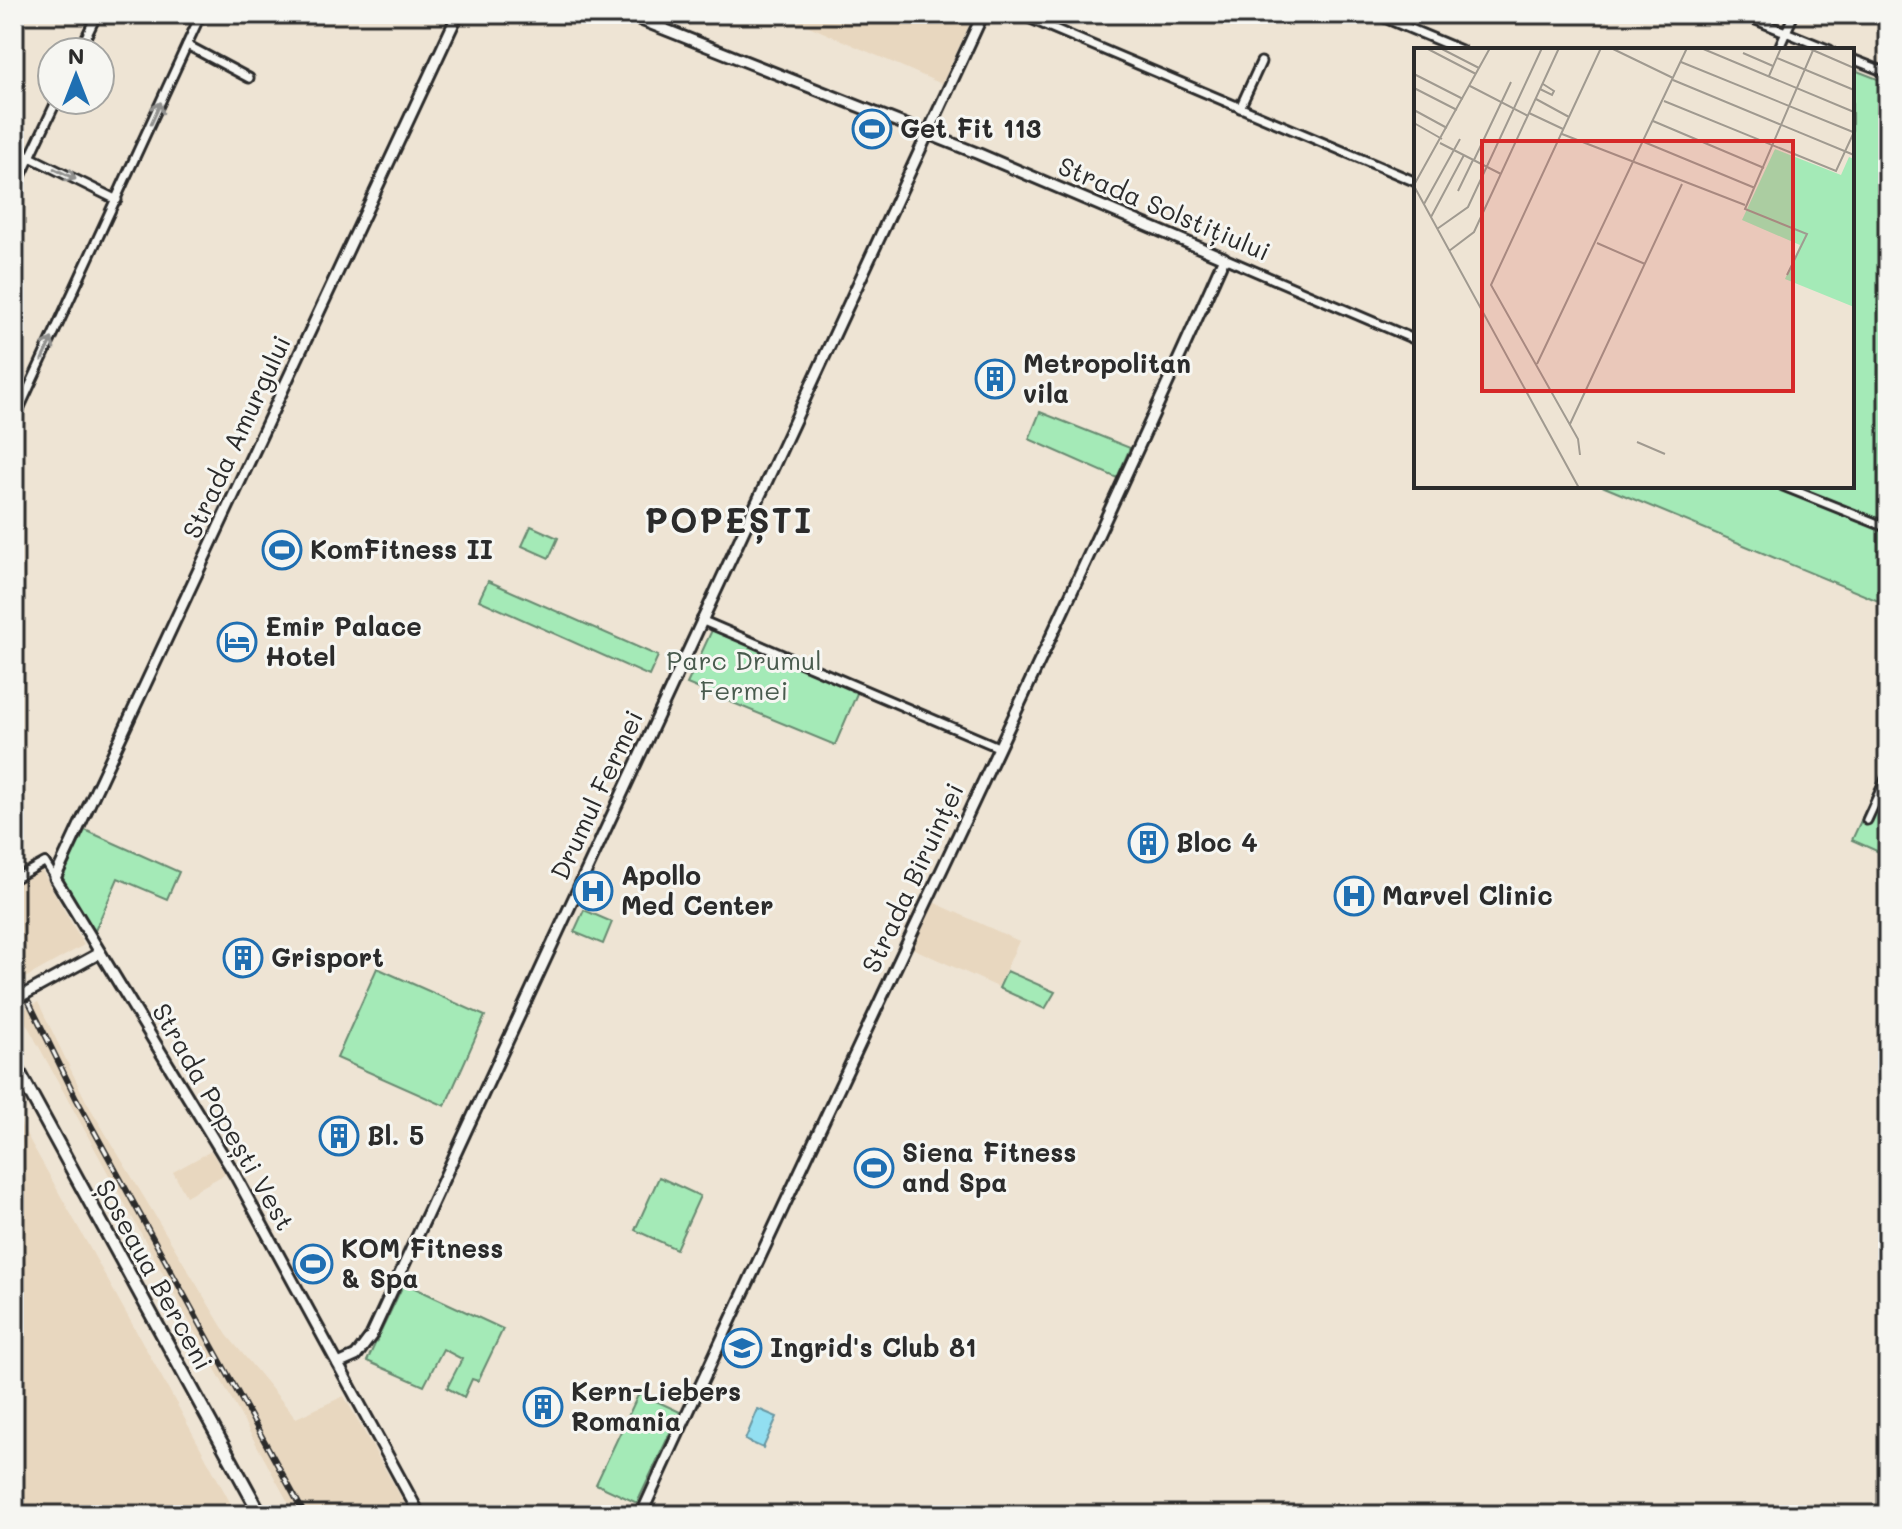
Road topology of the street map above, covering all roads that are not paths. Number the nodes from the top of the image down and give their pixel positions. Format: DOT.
graph roads {
  1 [pos="97,14"];
  2 [pos="201,14"];
  3 [pos="458,14"];
  4 [pos="626,14"];
  5 [pos="983,14"];
  6 [pos="1019,14"];
  7 [pos="1375,14"];
  8 [pos="1741,14"];
  9 [pos="1794,14"];
  10 [pos="1786,33"];
  11 [pos="87,36"];
  12 [pos="187,45"];
  13 [pos="1456,48"];
  14 [pos="1779,48"];
  15 [pos="1825,48"];
  16 [pos="1854,60"];
  17 [pos="1261,62"];
  18 [pos="1888,73"];
  19 [pos="249,78"];
  20 [pos="1240,108"];
  21 [pos="49,116"];
  22 [pos="926,134"];
  23 [pos="14,149"];
  24 [pos="30,157"];
  25 [pos="1414,181"];
  26 [pos="14,191"];
  27 [pos="117,200"];
  28 [pos="1224,258"];
  29 [pos="1414,339"];
  30 [pos="14,420"];
  31 [pos="1788,488"];
  32 [pos="1888,528"];
  33 [pos="701,620"];
  34 [pos="998,747"];
  35 [pos="1888,774"];
  36 [pos="1867,820"];
  37 [pos="55,878"];
  38 [pos="14,879"];
  39 [pos="100,953"];
  40 [pos="14,1000"];
  41 [pos="14,1063"];
  42 [pos="338,1364"];
  43 [pos="261,1512"];
  44 [pos="420,1515"];
  45 [pos="641,1515"];
  1 -- 11 [label="street"];
  2 -- 12 [label="street"];
  3 -- 37 [label="street, Strada Amurgului"];
  4 -- 22 [label="street, Strada Solstițiului"];
  5 -- 22 [label="street, Drumul Fermei"];
  6 -- 20 [label="street"];
  7 -- 13 [label="street"];
  8 -- 10 [label="street"];
  9 -- 10 [label="street"];
  10 -- 14 [label="street"];
  10 -- 15 [label="street"];
  12 -- 19 [label="street"];
  27 -- 12 [label="street, one-way"];
  16 -- 18 [label="street"];
  17 -- 20 [label="street"];
  20 -- 25 [label="street"];
  21 -- 24 [label="street"];
  22 -- 28 [label="street, Strada Solstițiului"];
  22 -- 33 [label="street, Drumul Fermei"];
  23 -- 24 [label="street"];
  24 -- 26 [label="street"];
  24 -- 27 [label="street, one-way"];
  30 -- 27 [label="street, one-way"];
  28 -- 29 [label="street, Strada Solstițiului"];
  28 -- 34 [label="street, Strada Biruinței"];
  31 -- 32 [label="street"];
  33 -- 34 [label="street"];
  33 -- 42 [label="street, Drumul Fermei"];
  34 -- 45 [label="street, Strada Biruinței"];
  35 -- 36 [label="street"];
  37 -- 38 [label="street"];
  37 -- 39 [label="street, Strada Popești Vest"];
  39 -- 40 [label="street"];
  39 -- 42 [label="street, Strada Popești Vest"];
  41 -- 43 [label="main road, Șoseaua Berceni"];
  42 -- 44 [label="street, Strada Popești Vest"];
}
